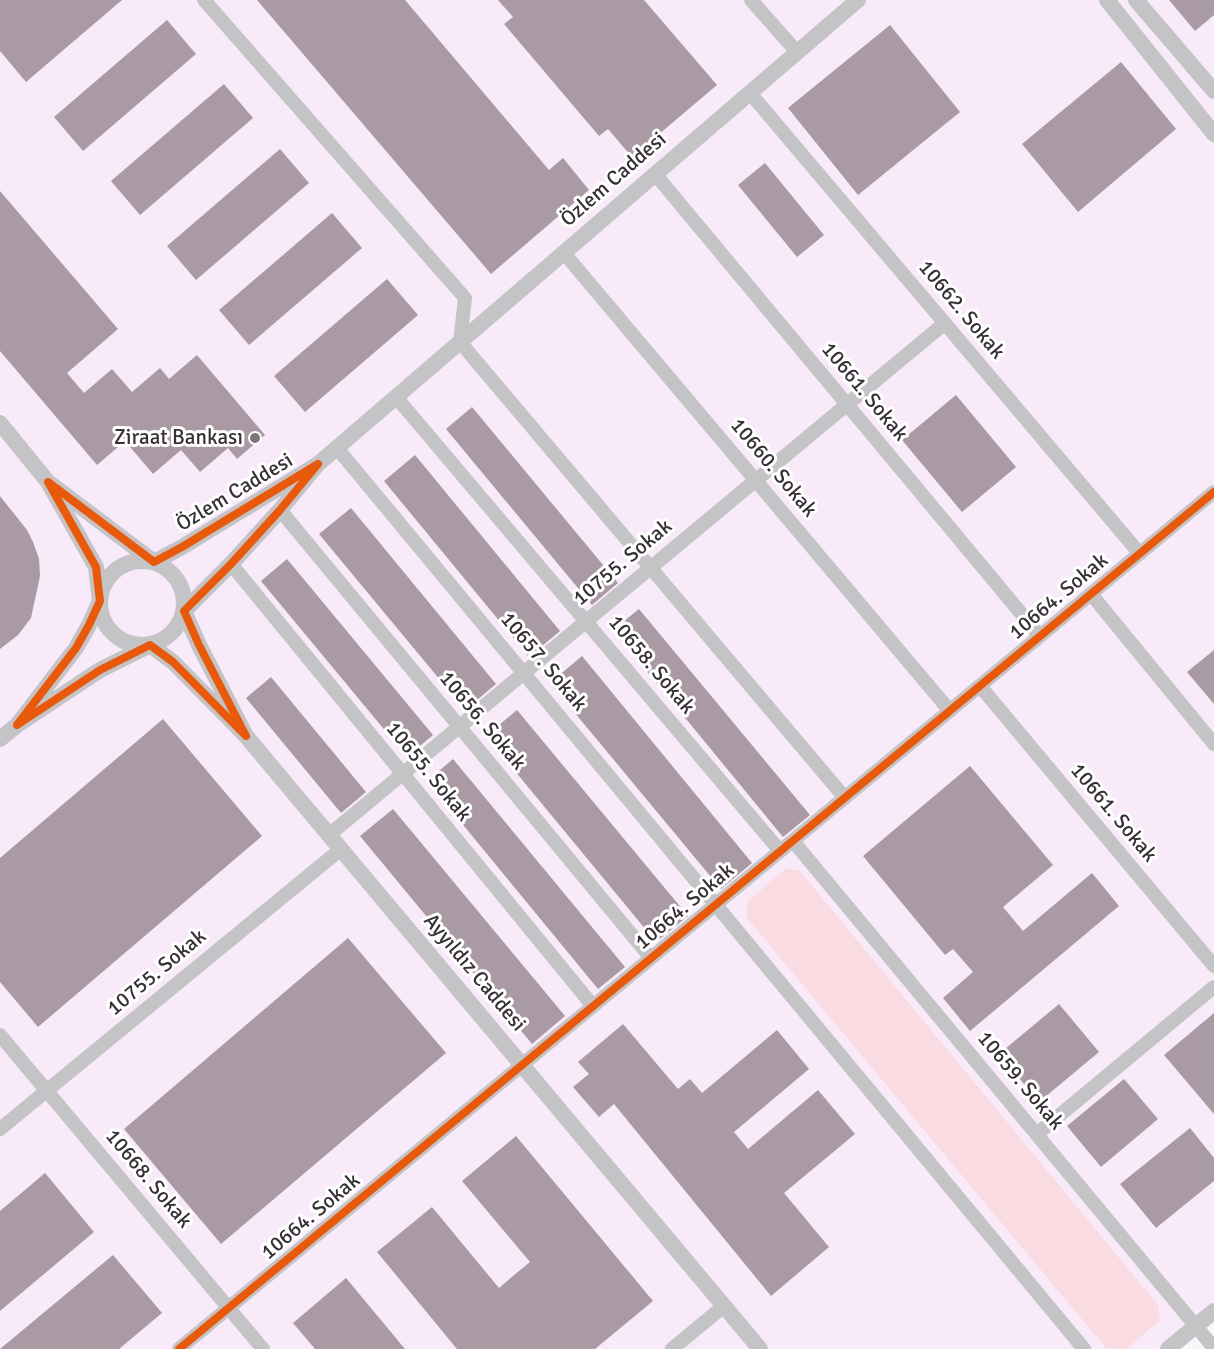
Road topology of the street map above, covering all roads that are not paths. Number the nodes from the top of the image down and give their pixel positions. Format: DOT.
graph roads {
  1 [pos="204,0"];
  2 [pos="751,0"];
  3 [pos="858,0"];
  4 [pos="1107,0"];
  5 [pos="1136,0"];
  6 [pos="797,52"];
  7 [pos="1214,91"];
  8 [pos="750,93"];
  9 [pos="1214,135"];
  10 [pos="655,174"];
  11 [pos="564,253"];
  12 [pos="945,323"];
  13 [pos="460,342"];
  14 [pos="396,397"];
  15 [pos="847,404"];
  16 [pos="0,423"];
  17 [pos="337,448"];
  18 [pos="318,464"];
  19 [pos="755,480"];
  20 [pos="48,482"];
  21 [pos="1214,492"];
  22 [pos="280,510"];
  23 [pos="1140,554"];
  24 [pos="154,562"];
  25 [pos="231,564"];
  26 [pos="650,568"];
  27 [pos="1091,594"];
  28 [pos="100,601"];
  29 [pos="184,611"];
  30 [pos="586,621"];
  31 [pos="1040,636"];
  32 [pos="150,645"];
  33 [pos="524,673"];
  34 [pos="980,686"];
  35 [pos="950,711"];
  36 [pos="17,725"];
  37 [pos="459,726"];
  38 [pos="246,736"];
  39 [pos="0,739"];
  40 [pos="1214,744"];
  41 [pos="403,774"];
  42 [pos="845,798"];
  43 [pos="329,835"];
  44 [pos="793,841"];
  45 [pos="341,849"];
  46 [pos="780,851"];
  47 [pos="717,904"];
  48 [pos="651,958"];
  49 [pos="1214,966"];
  50 [pos="1214,987"];
  51 [pos="593,1006"];
  52 [pos="0,1035"];
  53 [pos="522,1065"];
  54 [pos="47,1091"];
  55 [pos="0,1130"];
  56 [pos="1037,1134"];
  57 [pos="724,1306"];
  58 [pos="228,1308"];
  59 [pos="1214,1311"];
  60 [pos="1196,1326"];
  61 [pos="1214,1348"];
  62 [pos="179,1349"];
  63 [pos="263,1349"];
  64 [pos="672,1349"];
  65 [pos="760,1349"];
  66 [pos="1084,1349"];
  67 [pos="1168,1349"];
  1 -- 13 [label="street"];
  2 -- 6 [label="street"];
  3 -- 6 [label="street, Özlem Caddesi"];
  4 -- 9 [label="street"];
  5 -- 7 [label="street"];
  6 -- 8 [label="street, Özlem Caddesi"];
  8 -- 10 [label="street, Özlem Caddesi"];
  8 -- 12 [label="street, 10662. Sokak"];
  10 -- 11 [label="street, Özlem Caddesi"];
  10 -- 15 [label="street, 10661. Sokak"];
  11 -- 13 [label="street, Özlem Caddesi"];
  11 -- 19 [label="street, 10660. Sokak"];
  12 -- 15 [label="street, 10755. Sokak"];
  12 -- 23 [label="street, 10662. Sokak"];
  13 -- 14 [label="street, Özlem Caddesi"];
  13 -- 26 [label="street"];
  14 -- 17 [label="street, Özlem Caddesi"];
  14 -- 30 [label="street, 10658. Sokak"];
  15 -- 19 [label="street, 10755. Sokak"];
  15 -- 31 [label="street, 10661. Sokak"];
  16 -- 20 [label="street"];
  17 -- 18 [label="street, Özlem Caddesi"];
  17 -- 33 [label="street, 10657. Sokak"];
  18 -- 22 [label="street, Özlem Caddesi"];
  18 -- 24 [label="street, Özlem Caddesi"];
  19 -- 26 [label="street, 10755. Sokak"];
  19 -- 35 [label="street, 10660. Sokak"];
  20 -- 24 [label="street"];
  20 -- 28 [label="street"];
  21 -- 23 [label="street, 10664. Sokak"];
  22 -- 25 [label="street, Özlem Caddesi"];
  22 -- 37 [label="street, 10656. Sokak"];
  23 -- 27 [label="street, 10664. Sokak"];
  24 -- 28 [label="street"];
  24 -- 29 [label="street"];
  25 -- 29 [label="street, Özlem Caddesi"];
  25 -- 41 [label="street, 10655. Sokak"];
  26 -- 30 [label="street, 10755. Sokak"];
  26 -- 42 [label="street"];
  27 -- 31 [label="street, 10664. Sokak"];
  27 -- 40 [label="street"];
  28 -- 32 [label="street"];
  28 -- 36 [label="street"];
  29 -- 32 [label="street"];
  29 -- 38 [label="street, Ayyıldız Caddesi"];
  30 -- 33 [label="street, 10755. Sokak"];
  30 -- 46 [label="street, 10658. Sokak"];
  31 -- 34 [label="street, 10664. Sokak"];
  32 -- 36 [label="street"];
  32 -- 38 [label="street, Ayyıldız Caddesi"];
  33 -- 37 [label="street, 10755. Sokak"];
  33 -- 47 [label="street, 10657. Sokak"];
  34 -- 35 [label="street, 10664. Sokak"];
  34 -- 49 [label="street, 10661. Sokak"];
  35 -- 42 [label="street, 10664. Sokak"];
  36 -- 39 [label="street"];
  37 -- 41 [label="street, 10755. Sokak"];
  37 -- 48 [label="street, 10656. Sokak"];
  38 -- 43 [label="street, Ayyıldız Caddesi"];
  41 -- 43 [label="street, 10755. Sokak"];
  41 -- 51 [label="street, 10655. Sokak"];
  42 -- 44 [label="street, 10664. Sokak"];
  43 -- 45 [label="street, Ayyıldız Caddesi"];
  44 -- 46 [label="street, 10664. Sokak"];
  44 -- 56 [label="street, 10659. Sokak"];
  45 -- 53 [label="street, Ayyıldız Caddesi"];
  45 -- 54 [label="street, 10755. Sokak"];
  46 -- 47 [label="street, 10664. Sokak"];
  47 -- 48 [label="street, 10664. Sokak"];
  47 -- 66 [label="street"];
  48 -- 51 [label="street, 10664. Sokak"];
  50 -- 56 [label="street"];
  51 -- 53 [label="street, 10664. Sokak"];
  52 -- 54 [label="street, 10668. Sokak"];
  53 -- 57 [label="street, Ayyıldız Caddesi"];
  53 -- 58 [label="street, 10664. Sokak"];
  54 -- 55 [label="street, 10755. Sokak"];
  54 -- 58 [label="street, 10668. Sokak"];
  56 -- 60 [label="street, 10659. Sokak"];
  57 -- 64 [label="street"];
  57 -- 65 [label="street, Ayyıldız Caddesi"];
  58 -- 62 [label="street, 10664. Sokak"];
  58 -- 63 [label="street, 10668. Sokak"];
  59 -- 60 [label="street"];
  60 -- 61 [label="street, 10659. Sokak"];
  60 -- 67 [label="street"];
}
